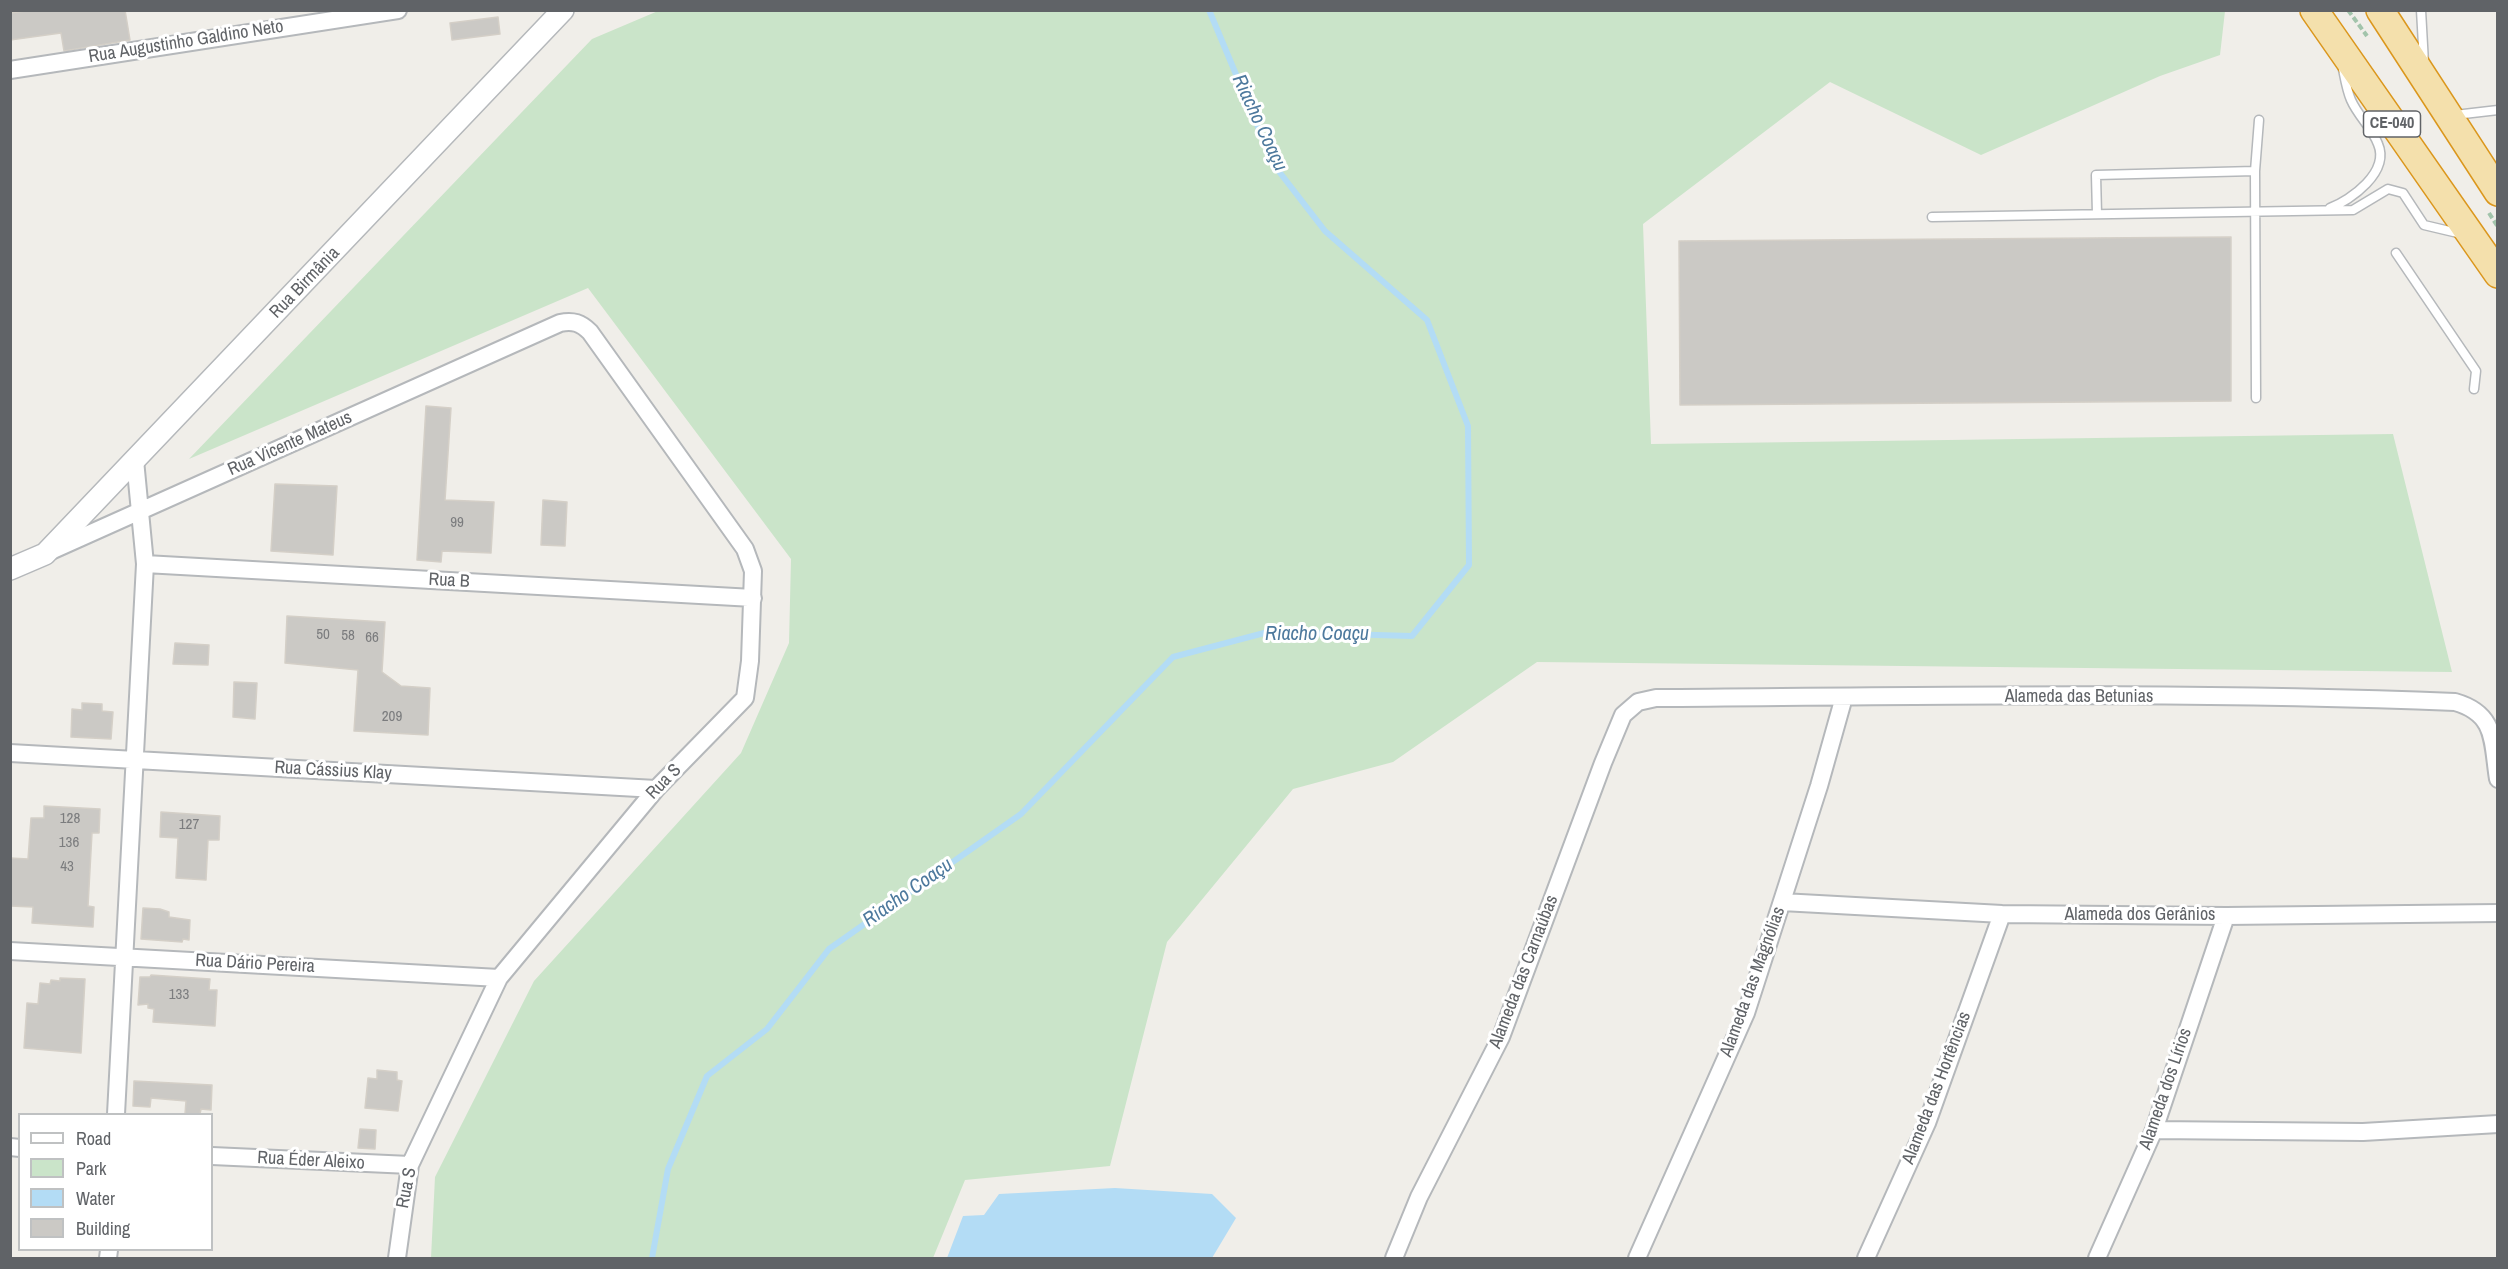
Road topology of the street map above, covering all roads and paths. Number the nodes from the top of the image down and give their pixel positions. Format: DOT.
graph roads {
  1 [pos="398,10"];
  2 [pos="563,10"];
  3 [pos="2314,10"];
  4 [pos="2380,10"];
  5 [pos="2421,10"];
  6 [pos="2335,39"];
  7 [pos="10,69"];
  8 [pos="2424,81"];
  9 [pos="2498,110"];
  10 [pos="2448,116"];
  11 [pos="2259,120"];
  12 [pos="2255,171"];
  13 [pos="2498,192"];
  14 [pos="2324,211"];
  15 [pos="2256,212"];
  16 [pos="2097,214"];
  17 [pos="1932,217"];
  18 [pos="2472,237"];
  19 [pos="2396,253"];
  20 [pos="2498,274"];
  21 [pos="570,322"];
  22 [pos="2474,389"];
  23 [pos="2256,398"];
  24 [pos="135,460"];
  25 [pos="139,511"];
  26 [pos="45,554"];
  27 [pos="145,564"];
  28 [pos="10,569"];
  29 [pos="753,598"];
  30 [pos="1844,697"];
  31 [pos="1656,698"];
  32 [pos="10,753"];
  33 [pos="134,760"];
  34 [pos="2498,779"];
  35 [pos="656,789"];
  36 [pos="1782,902"];
  37 [pos="2498,913"];
  38 [pos="2002,914"];
  39 [pos="2226,916"];
  40 [pos="10,951"];
  41 [pos="123,956"];
  42 [pos="499,978"];
  43 [pos="116,1113"];
  44 [pos="2498,1124"];
  45 [pos="2154,1130"];
  46 [pos="213,1156"];
  47 [pos="410,1166"];
  48 [pos="397,1258"];
  49 [pos="1394,1258"];
  50 [pos="1637,1258"];
  51 [pos="1866,1258"];
  52 [pos="2097,1258"];
  1 -- 7 [label="street, Rua Augustinho Galdino Neto"];
  2 -- 24 [label="street, Rua Birmânia"];
  3 -- 6 [label="highway, CE-040"];
  4 -- 8 [label="highway, CE-040"];
  5 -- 8 [label="lane"];
  6 -- 14 [label="lane"];
  6 -- 18 [label="highway, CE-040"];
  8 -- 10 [label="highway, CE-040"];
  9 -- 10 [label="lane"];
  10 -- 13 [label="highway, CE-040"];
  11 -- 12 [label="lane"];
  12 -- 15 [label="lane"];
  12 -- 16 [label="lane"];
  14 -- 15 [label="lane"];
  14 -- 18 [label="lane"];
  15 -- 16 [label="lane"];
  15 -- 23 [label="lane"];
  16 -- 17 [label="lane"];
  18 -- 20 [label="highway, CE-040"];
  19 -- 22 [label="lane"];
  21 -- 25 [label="street, Rua Vicente Mateus"];
  21 -- 29 [label="street, Rua S"];
  24 -- 25 [label="street"];
  24 -- 26 [label="street, Rua Birmânia"];
  25 -- 26 [label="street, Rua Vicente Mateus"];
  25 -- 27 [label="street"];
  26 -- 28 [label="street, Rua Vicente Mateus"];
  27 -- 29 [label="street, Rua B"];
  27 -- 33 [label="street"];
  29 -- 35 [label="street, Rua S"];
  30 -- 31 [label="street, Alameda das Betunias"];
  30 -- 34 [label="street, Alameda das Betunias"];
  30 -- 36 [label="street, Alameda das Magnólias"];
  31 -- 49 [label="street, Alameda das Carnaúbas"];
  32 -- 33 [label="street, Rua Cássius Klay"];
  33 -- 35 [label="street, Rua Cássius Klay"];
  33 -- 41 [label="street"];
  35 -- 42 [label="street, Rua S"];
  36 -- 38 [label="street, Alameda dos Gerânios"];
  36 -- 50 [label="street, Alameda das Magnólias"];
  37 -- 39 [label="street, Alameda dos Gerânios"];
  38 -- 39 [label="street, Alameda dos Gerânios"];
  38 -- 51 [label="street, Alameda das Hortências"];
  39 -- 45 [label="street, Alameda dos Lírios"];
  40 -- 41 [label="street, Rua Dário Pereira"];
  41 -- 42 [label="street, Rua Dário Pereira"];
  41 -- 43 [label="street"];
  42 -- 47 [label="street, Rua S"];
  44 -- 45 [label="street"];
  45 -- 52 [label="street, Alameda dos Lírios"];
  46 -- 47 [label="street, Rua Éder Aleixo"];
  47 -- 48 [label="street, Rua S"];
}
